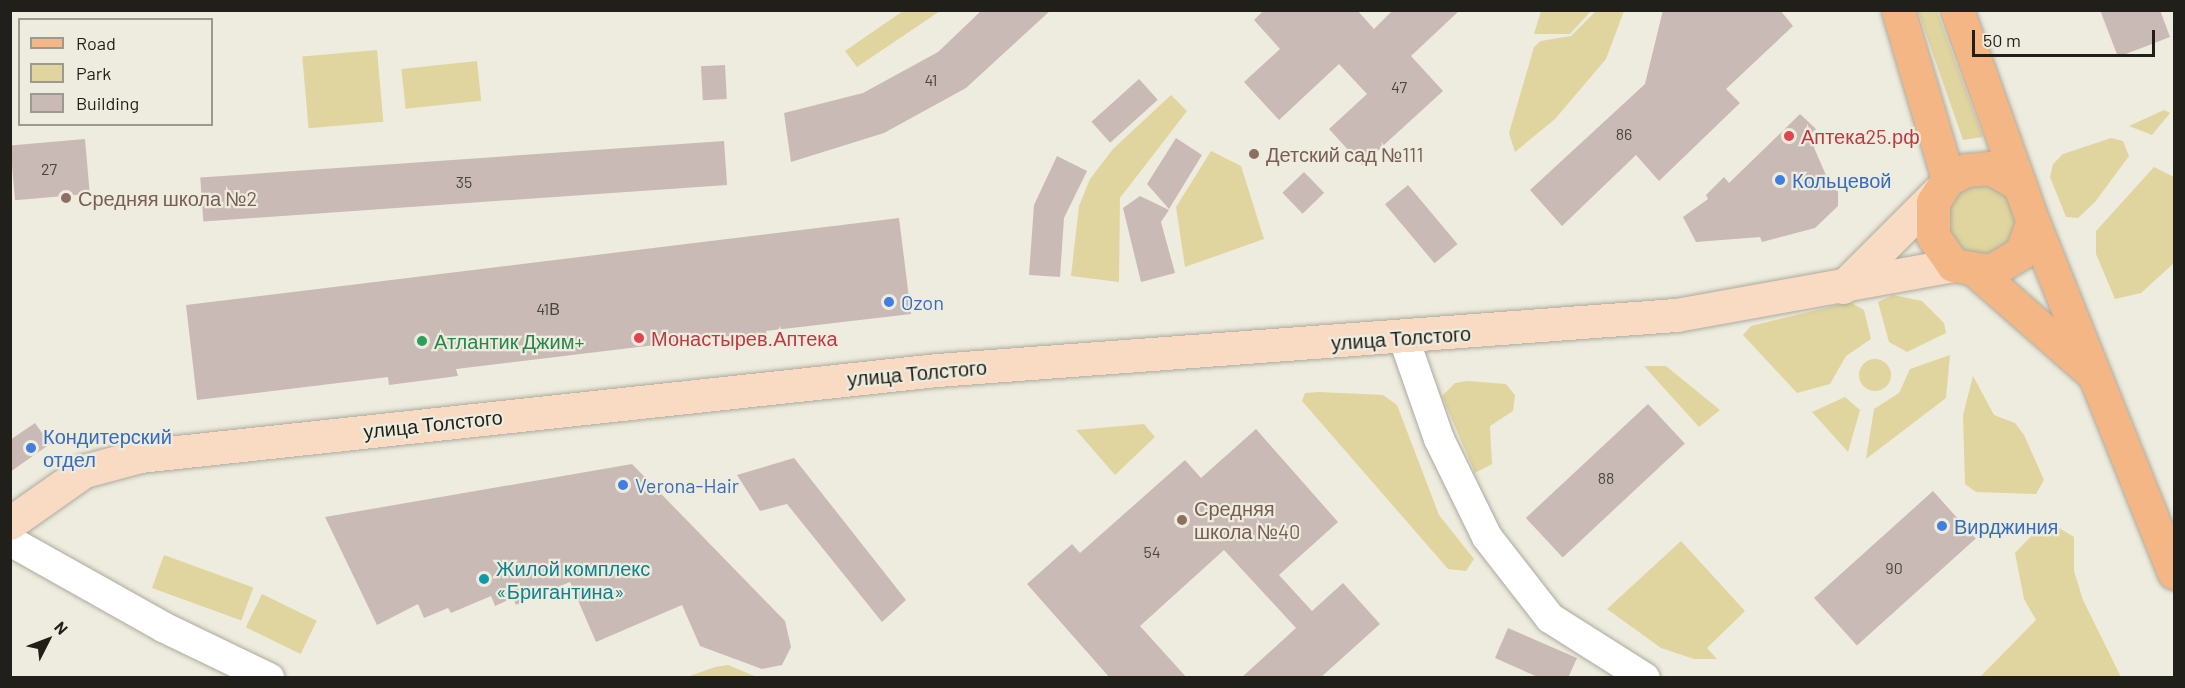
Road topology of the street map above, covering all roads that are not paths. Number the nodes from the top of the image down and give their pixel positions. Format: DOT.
graph roads {
  1 [pos="1898,10"];
  2 [pos="1957,10"];
  3 [pos="1943,185"];
  4 [pos="2020,185"];
  5 [pos="2033,222"];
  6 [pos="1964,268"];
  7 [pos="1841,288"];
  8 [pos="1404,339"];
  9 [pos="2096,377"];
  10 [pos="10,523"];
  11 [pos="10,541"];
  12 [pos="2175,573"];
  13 [pos="269,678"];
  14 [pos="1645,678"];
  1 -- 3 [label="main road"];
  2 -- 4 [label="main road"];
  3 -- 4 [label="main road"];
  3 -- 6 [label="main road"];
  3 -- 7 [label="main road"];
  4 -- 5 [label="main road"];
  5 -- 6 [label="main road"];
  5 -- 9 [label="main road"];
  6 -- 7 [label="main road, улица Толстого"];
  6 -- 9 [label="main road"];
  7 -- 8 [label="main road, улица Толстого"];
  8 -- 10 [label="main road, улица Толстого"];
  8 -- 14 [label="street"];
  9 -- 12 [label="main road"];
  11 -- 13 [label="street"];
}
